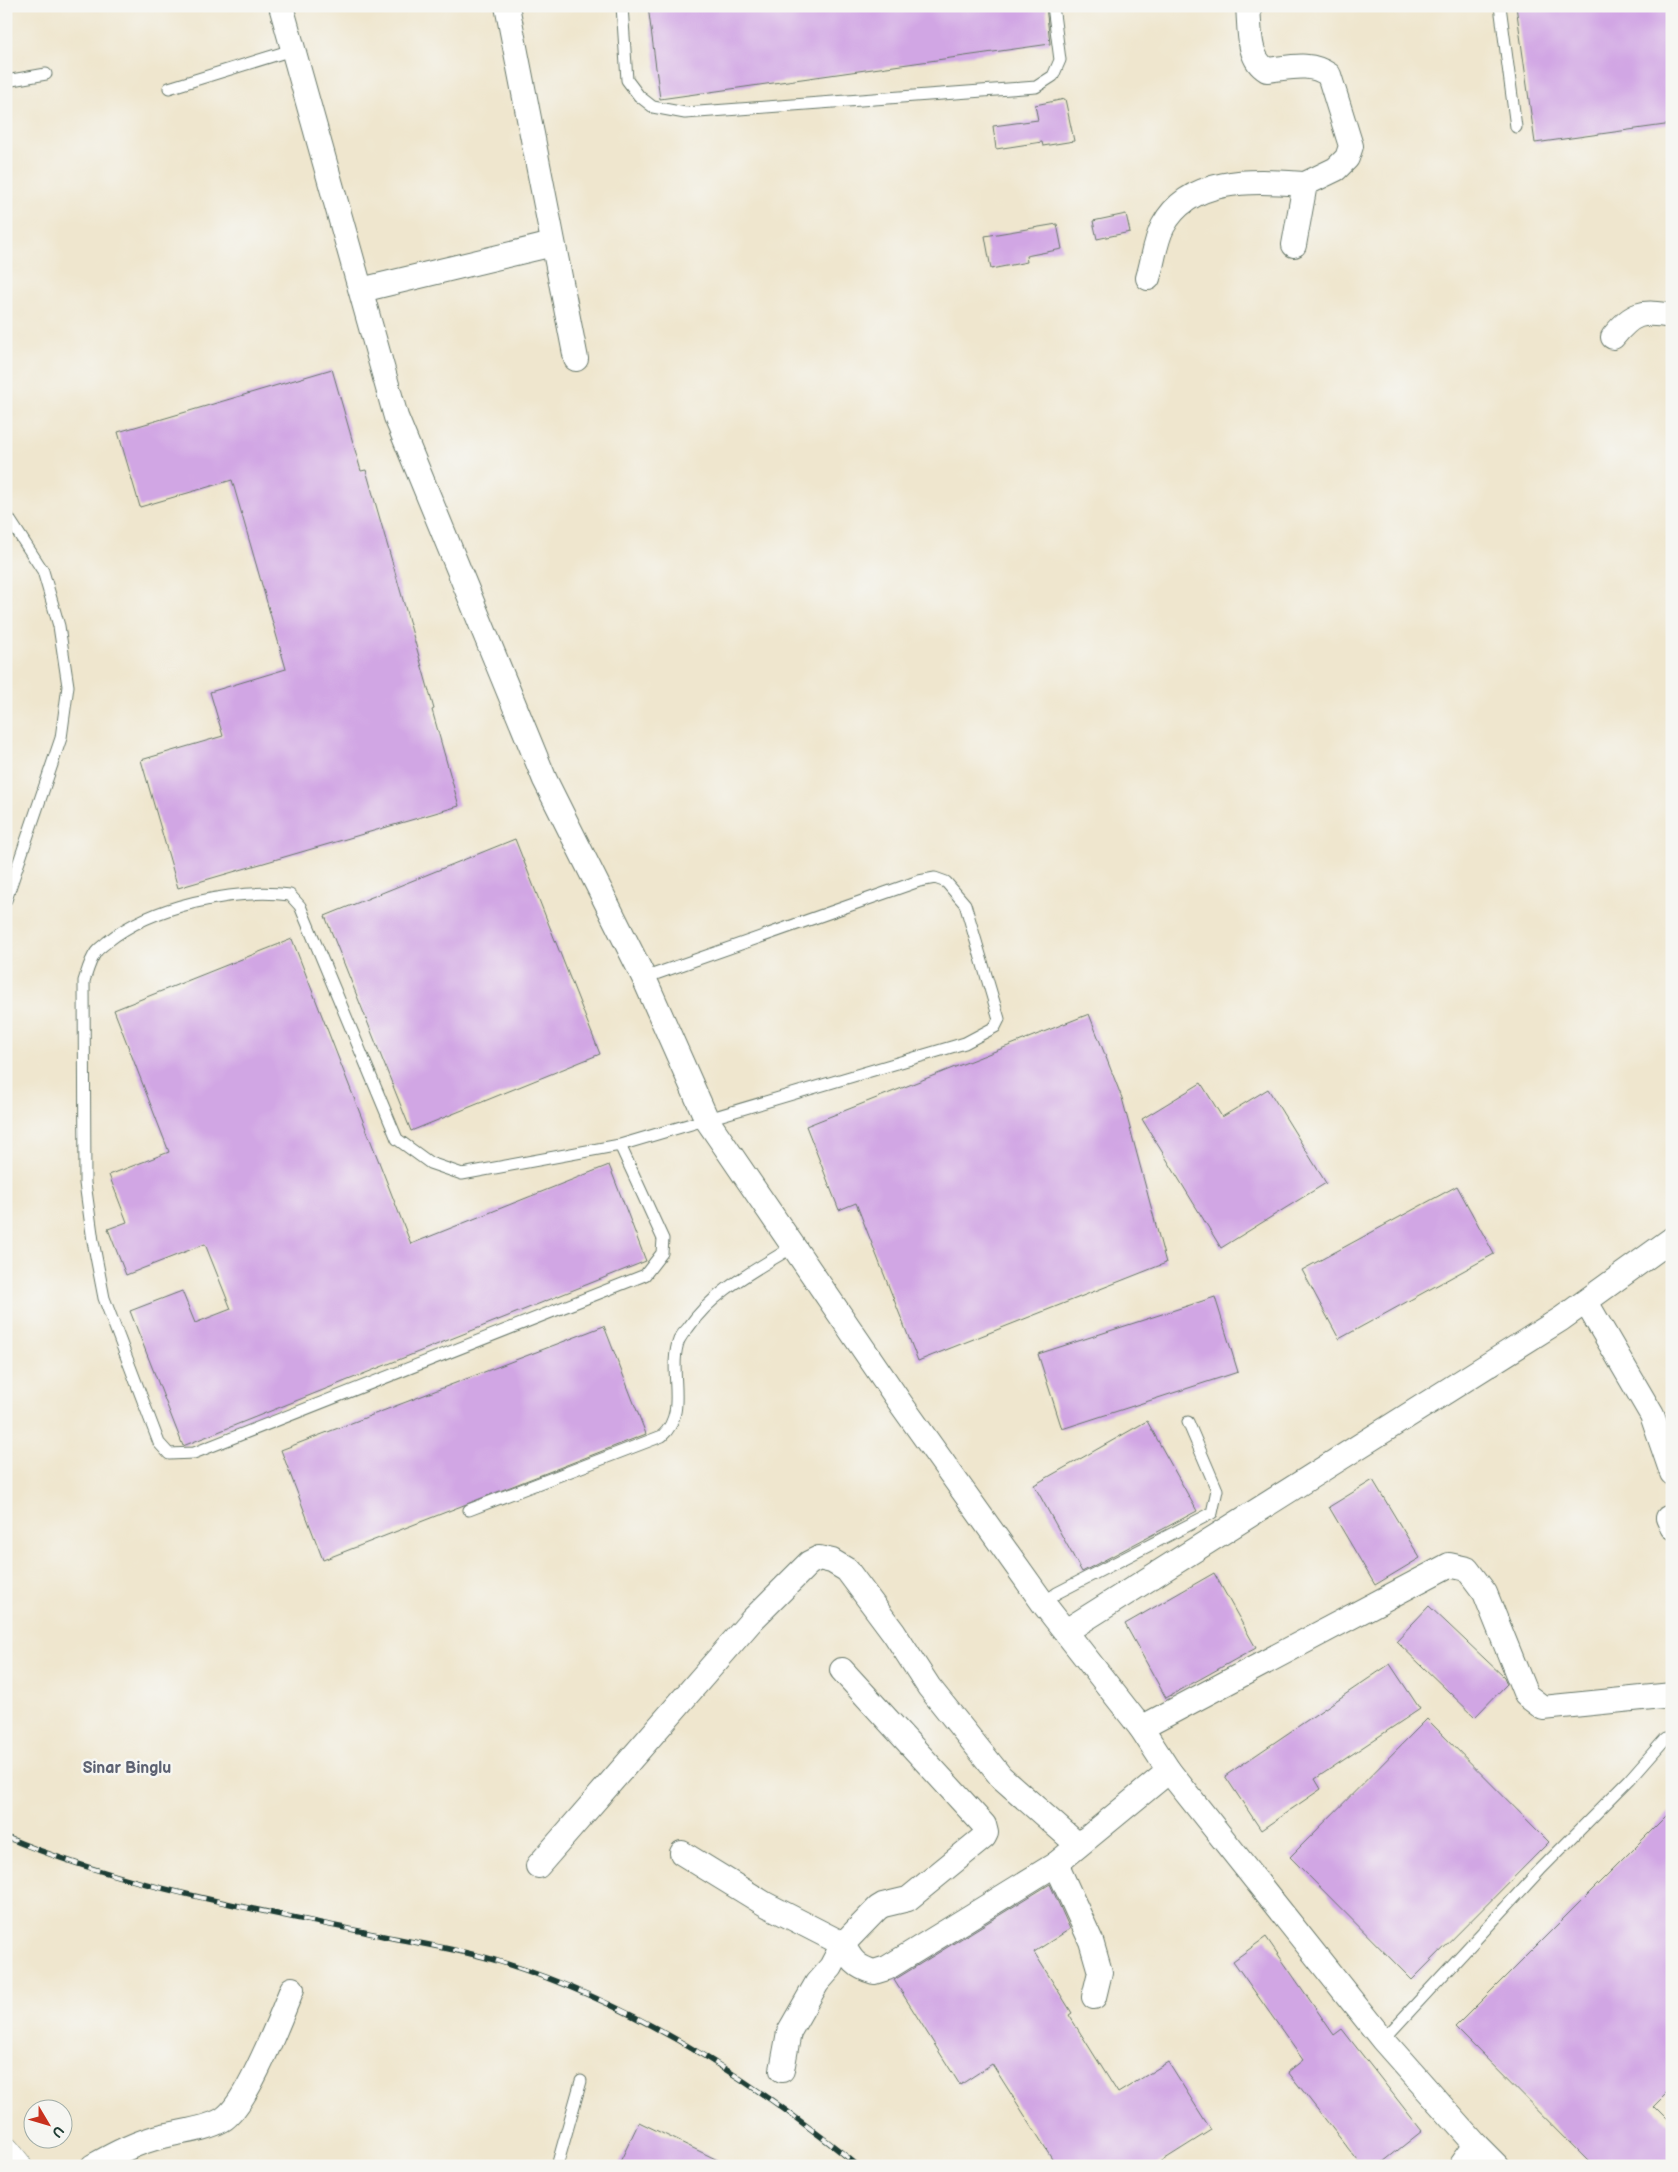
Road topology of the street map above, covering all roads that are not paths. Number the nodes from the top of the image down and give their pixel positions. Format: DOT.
graph roads {
  1 [pos="281,6"];
  2 [pos="506,6"];
  3 [pos="622,6"];
  4 [pos="1053,6"];
  5 [pos="1248,6"];
  6 [pos="1500,6"];
  7 [pos="292,50"];
  8 [pos="46,74"];
  9 [pos="6,81"];
  10 [pos="170,88"];
  11 [pos="1516,127"];
  12 [pos="1305,184"];
  13 [pos="553,244"];
  14 [pos="1294,245"];
  15 [pos="1148,278"];
  16 [pos="361,290"];
  17 [pos="1672,316"];
  18 [pos="1613,337"];
  19 [pos="576,359"];
  20 [pos="6,514"];
  21 [pos="6,900"];
  22 [pos="644,978"];
  23 [pos="707,1120"];
  24 [pos="620,1145"];
  25 [pos="1672,1238"];
  26 [pos="794,1246"];
  27 [pos="1586,1302"];
  28 [pos="1188,1422"];
  29 [pos="1672,1473"];
  30 [pos="469,1510"];
  31 [pos="1043,1603"];
  32 [pos="1066,1631"];
  33 [pos="842,1670"];
  34 [pos="1672,1695"];
  35 [pos="1141,1728"];
  36 [pos="1666,1738"];
  37 [pos="1169,1770"];
  38 [pos="1078,1845"];
  39 [pos="682,1852"];
  40 [pos="1056,1864"];
  41 [pos="538,1866"];
  42 [pos="843,1944"];
  43 [pos="292,1990"];
  44 [pos="1094,1997"];
  45 [pos="1383,2040"];
  46 [pos="782,2070"];
  47 [pos="581,2081"];
  48 [pos="1476,2145"];
  49 [pos="6,2151"];
  50 [pos="18,2166"];
  51 [pos="92,2166"];
  52 [pos="557,2166"];
  53 [pos="1461,2166"];
  54 [pos="1497,2166"];
  1 -- 7 [label="street"];
  2 -- 13 [label="street"];
  3 -- 4 [label="lane"];
  5 -- 12 [label="street"];
  6 -- 11 [label="lane"];
  7 -- 10 [label="lane"];
  7 -- 16 [label="street"];
  8 -- 9 [label="lane"];
  12 -- 14 [label="street"];
  12 -- 15 [label="street"];
  13 -- 16 [label="street"];
  13 -- 19 [label="street"];
  16 -- 22 [label="street"];
  17 -- 18 [label="street"];
  20 -- 21 [label="lane"];
  22 -- 23 [label="street"];
  22 -- 23 [label="lane"];
  23 -- 24 [label="lane"];
  23 -- 26 [label="street"];
  24 -- 24 [label="lane"];
  25 -- 27 [label="street"];
  26 -- 30 [label="lane"];
  26 -- 31 [label="street"];
  27 -- 29 [label="street"];
  27 -- 32 [label="street"];
  28 -- 31 [label="lane"];
  31 -- 32 [label="street"];
  32 -- 35 [label="street"];
  33 -- 42 [label="street"];
  34 -- 35 [label="street"];
  35 -- 37 [label="street"];
  36 -- 45 [label="lane"];
  37 -- 38 [label="street"];
  37 -- 45 [label="street"];
  38 -- 40 [label="street"];
  38 -- 41 [label="street"];
  39 -- 42 [label="street"];
  40 -- 42 [label="street"];
  40 -- 44 [label="street"];
  42 -- 46 [label="street"];
  43 -- 51 [label="street"];
  45 -- 48 [label="street"];
  47 -- 52 [label="lane"];
  48 -- 53 [label="street"];
  48 -- 54 [label="street"];
  49 -- 50 [label="highway"];
}
